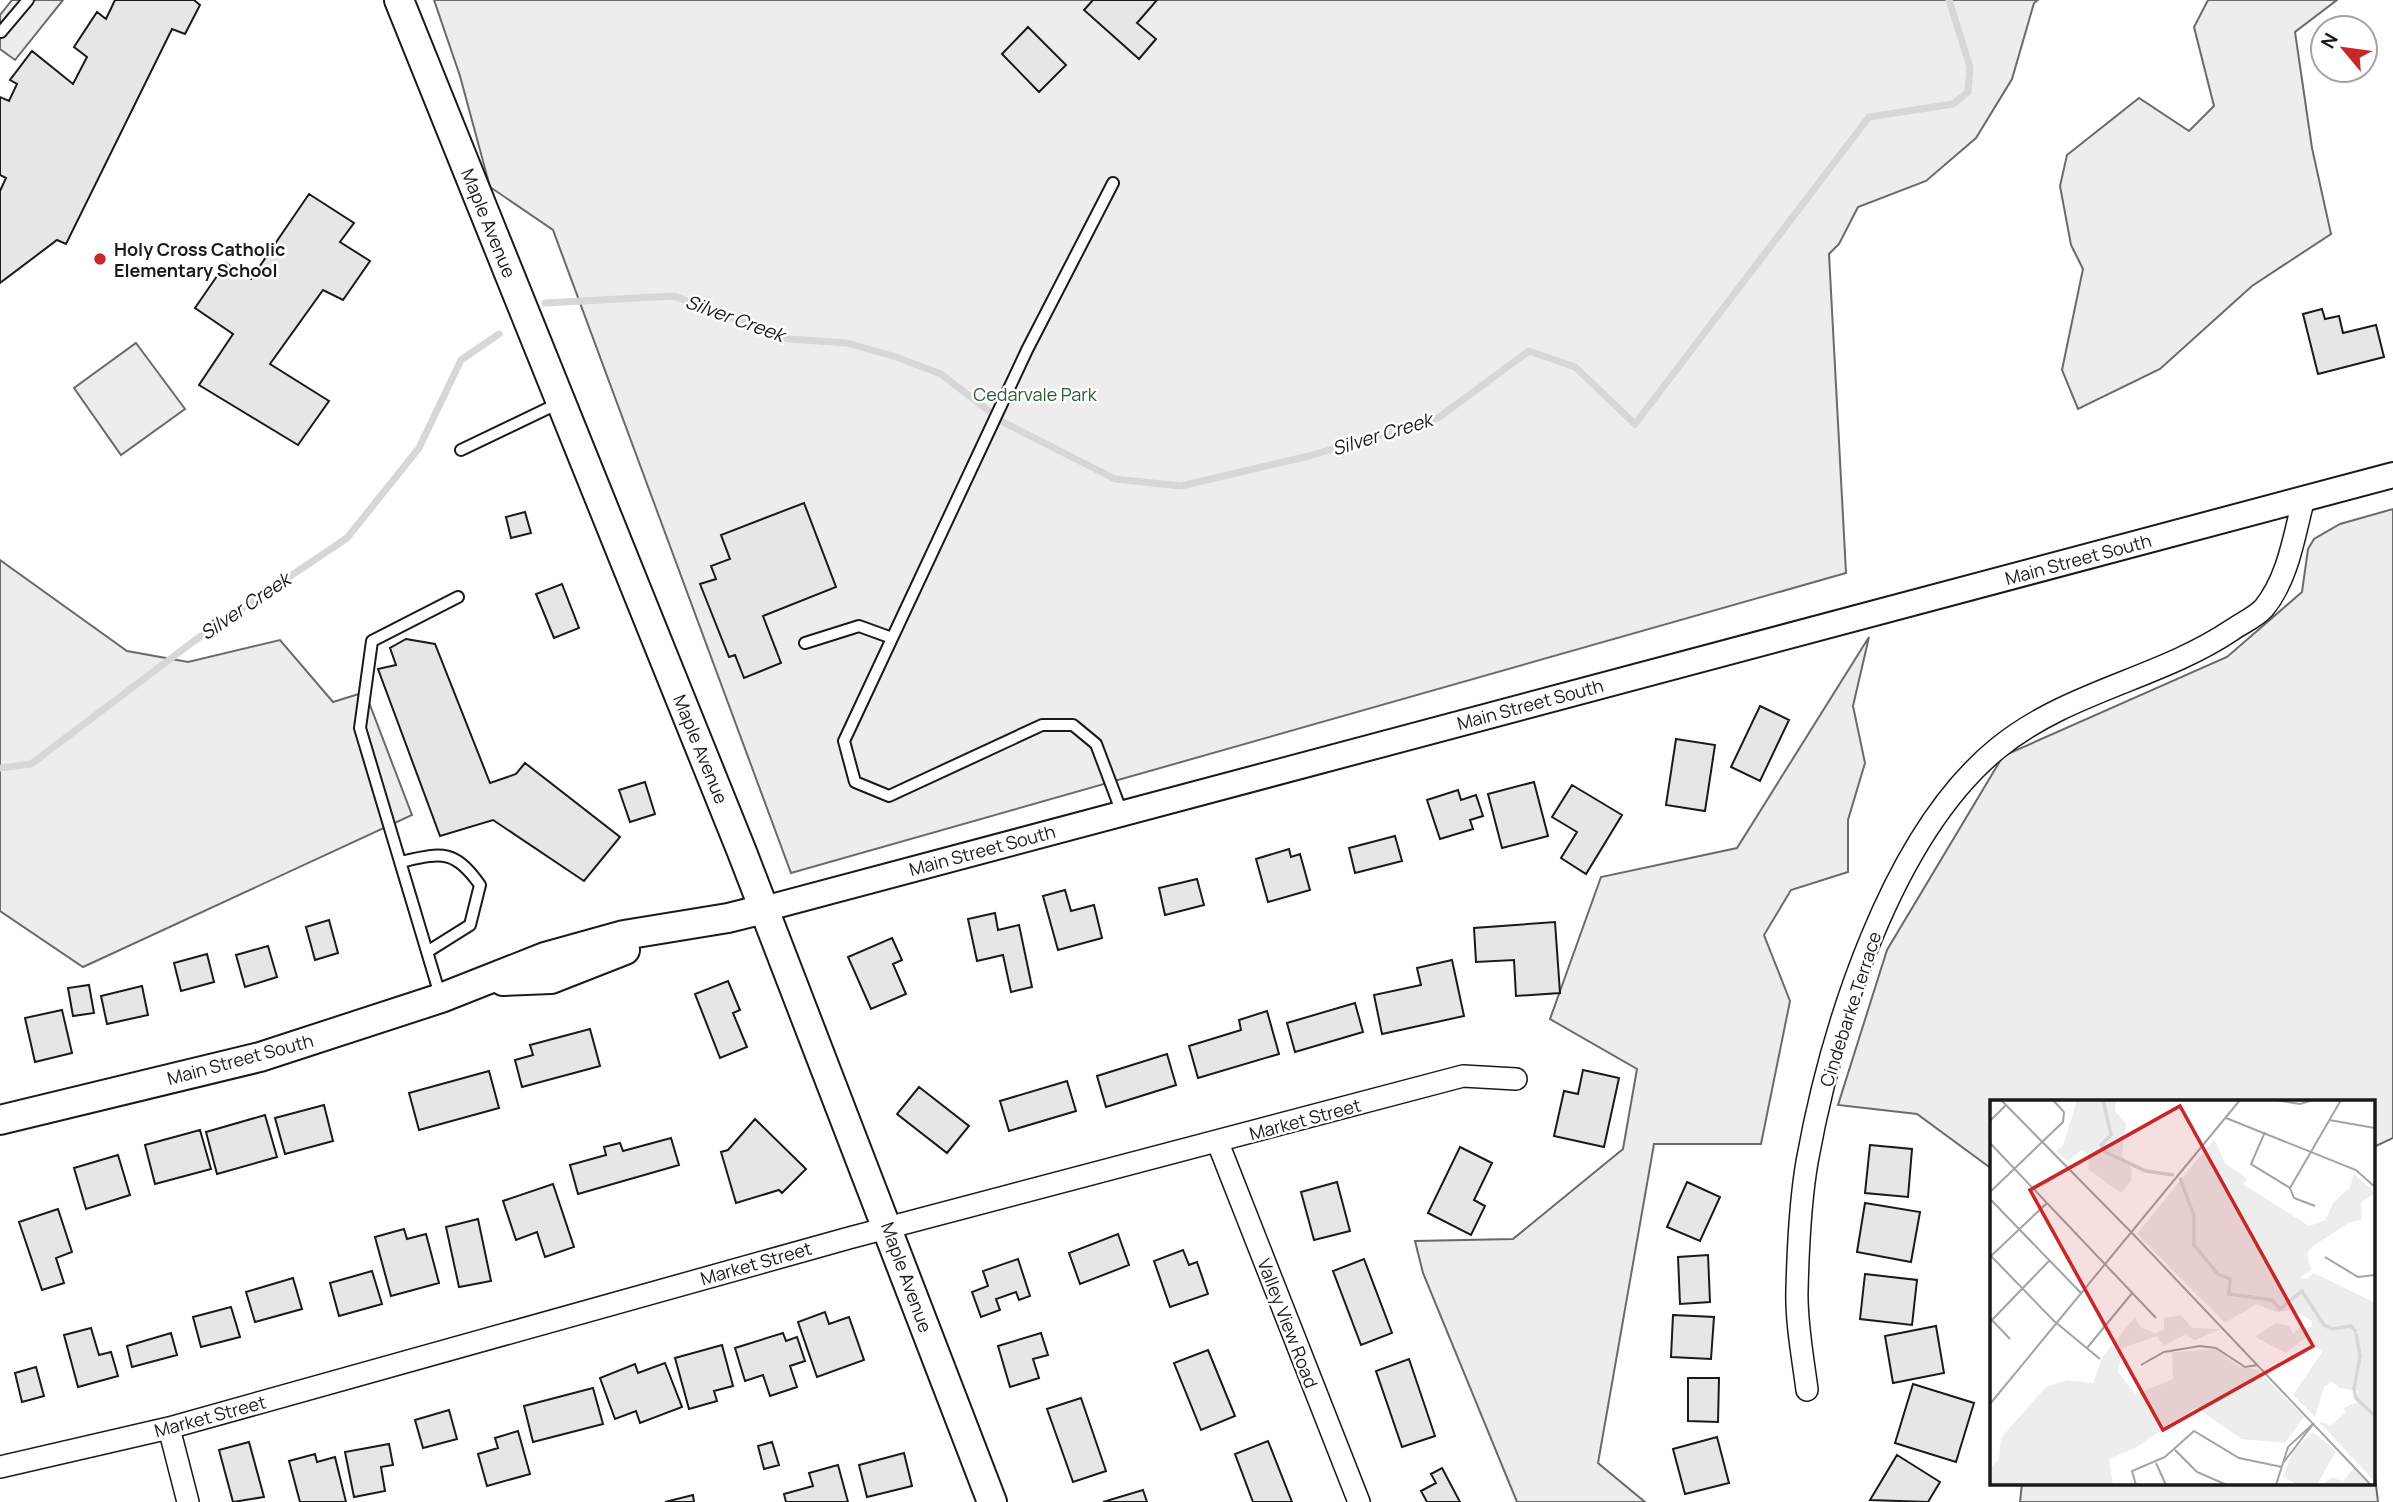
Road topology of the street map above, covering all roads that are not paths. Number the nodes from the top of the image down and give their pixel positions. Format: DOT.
graph roads {
  1 [pos="28,0"];
  2 [pos="399,0"];
  3 [pos="1,32"];
  4 [pos="1113,183"];
  5 [pos="561,402"];
  6 [pos="461,450"];
  7 [pos="2393,475"];
  8 [pos="2304,498"];
  9 [pos="458,597"];
  10 [pos="892,638"];
  11 [pos="804,642"];
  12 [pos="1122,813"];
  13 [pos="400,862"];
  14 [pos="764,909"];
  15 [pos="427,952"];
  16 [pos="441,998"];
  17 [pos="1516,1079"];
  18 [pos="0,1120"];
  19 [pos="1218,1143"];
  20 [pos="889,1227"];
  21 [pos="1807,1390"];
  22 [pos="169,1428"];
  23 [pos="0,1467"];
  24 [pos="188,1502"];
  25 [pos="992,1502"];
  26 [pos="1359,1502"];
  1 -- 3 [label="lane"];
  2 -- 5 [label="main road, Maple Avenue"];
  4 -- 10 [label="lane"];
  5 -- 6 [label="lane"];
  5 -- 14 [label="main road, Maple Avenue"];
  7 -- 8 [label="street, Main Street South"];
  8 -- 12 [label="street, Main Street South"];
  8 -- 21 [label="street, Cindebarke Terrace"];
  9 -- 13 [label="lane"];
  10 -- 11 [label="lane"];
  10 -- 12 [label="lane"];
  12 -- 14 [label="street, Main Street South"];
  13 -- 15 [label="lane"];
  13 -- 15 [label="lane"];
  14 -- 16 [label="main road, Main Street South"];
  14 -- 20 [label="main road, Maple Avenue"];
  15 -- 16 [label="lane"];
  16 -- 18 [label="main road, Main Street South"];
  17 -- 19 [label="street, Market Street"];
  19 -- 20 [label="street, Market Street"];
  19 -- 26 [label="street, Valley View Road"];
  20 -- 22 [label="street, Market Street"];
  20 -- 25 [label="main road, Maple Avenue"];
  22 -- 23 [label="street, Market Street"];
  22 -- 24 [label="street"];
}
